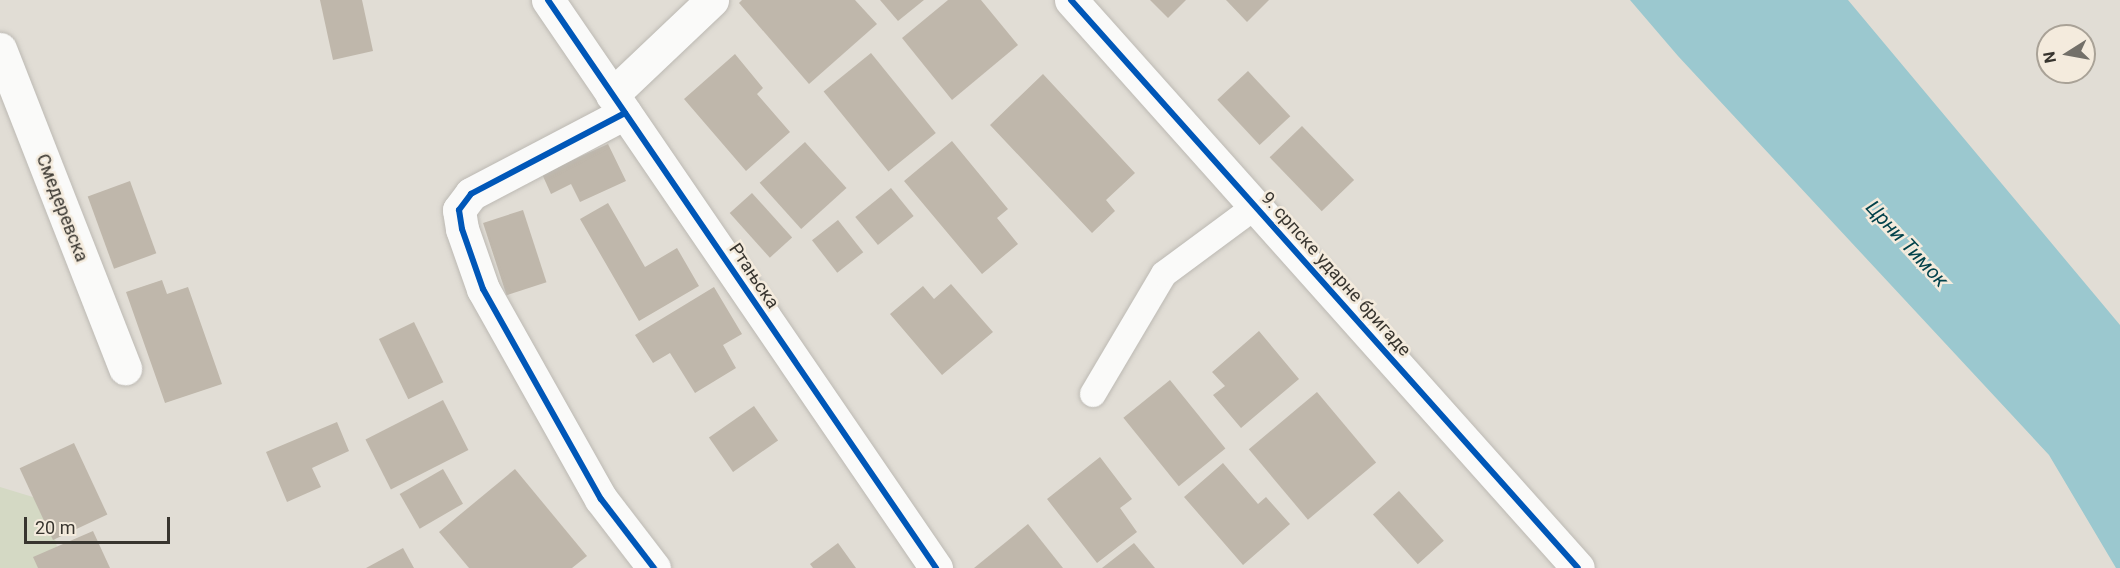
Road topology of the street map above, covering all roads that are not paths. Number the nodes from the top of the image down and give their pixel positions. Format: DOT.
graph roads {
  1 [pos="548,0"];
  2 [pos="712,0"];
  3 [pos="1071,0"];
  4 [pos="0,49"];
  5 [pos="618,104"];
  6 [pos="1256,206"];
  7 [pos="125,368"];
  8 [pos="1093,394"];
  9 [pos="654,568"];
  10 [pos="936,568"];
  11 [pos="1578,568"];
  1 -- 5 [label="street, Ртањска"];
  2 -- 5 [label="street"];
  3 -- 6 [label="street, 9. српске ударне бригаде"];
  4 -- 7 [label="street, Смедеревска"];
  5 -- 9 [label="street"];
  5 -- 10 [label="street, Ртањска"];
  6 -- 8 [label="lane"];
  6 -- 11 [label="street, 9. српске ударне бригаде"];
}
